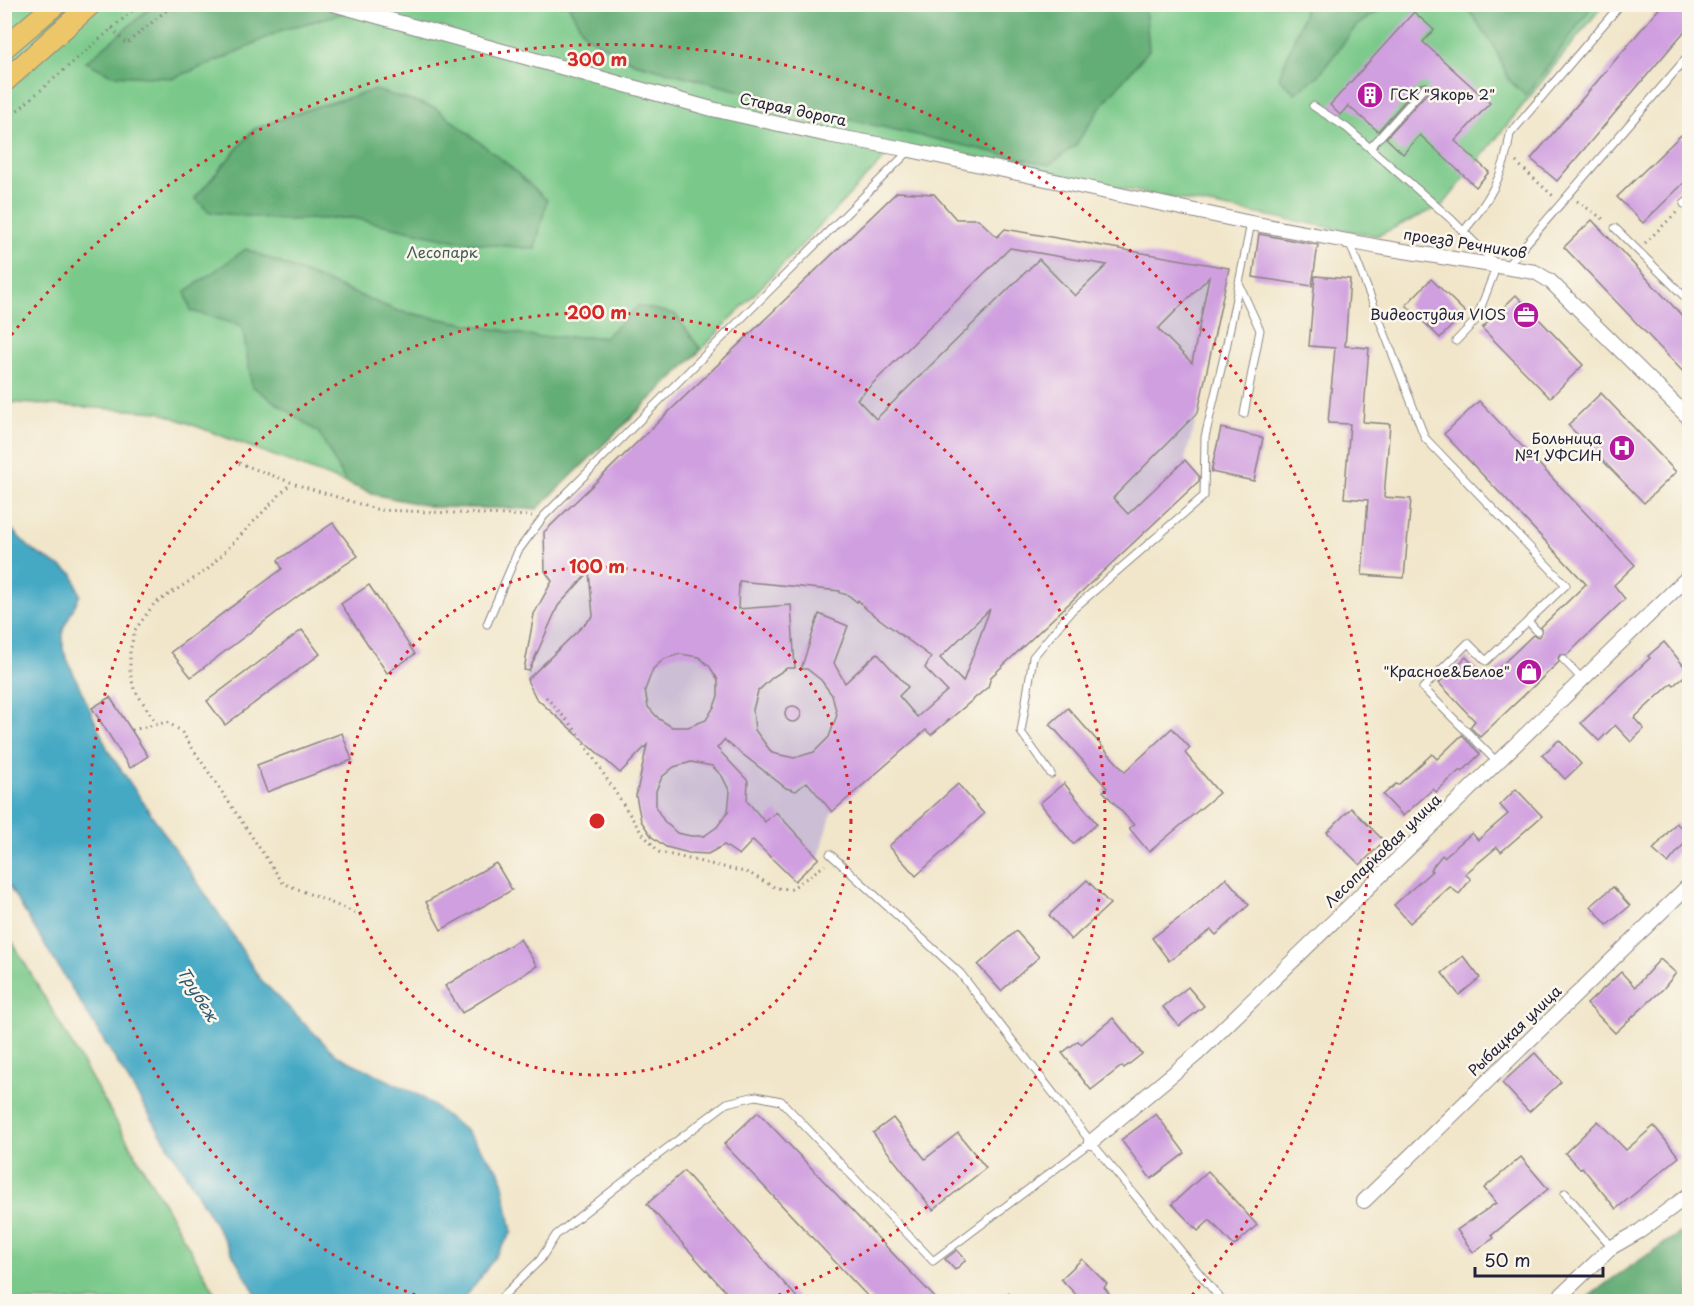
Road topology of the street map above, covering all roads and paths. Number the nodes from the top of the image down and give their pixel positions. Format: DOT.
graph roads {
  1 [pos="56,4"];
  2 [pos="91,4"];
  3 [pos="140,4"];
  4 [pos="174,4"];
  5 [pos="333,4"];
  6 [pos="1621,4"];
  7 [pos="112,28"];
  8 [pos="4,48"];
  9 [pos="1689,54"];
  10 [pos="4,82"];
  11 [pos="1424,88"];
  12 [pos="1312,106"];
  13 [pos="4,122"];
  14 [pos="1370,148"];
  15 [pos="910,150"];
  16 [pos="1522,167"];
  17 [pos="1546,189"];
  18 [pos="1687,202"];
  19 [pos="1582,206"];
  20 [pos="1599,217"];
  21 [pos="1251,223"];
  22 [pos="1615,228"];
  23 [pos="1463,232"];
  24 [pos="1349,241"];
  25 [pos="1646,242"];
  26 [pos="1501,266"];
  27 [pos="1239,284"];
  28 [pos="1689,302"];
  29 [pos="1456,341"];
  30 [pos="1687,413"];
  31 [pos="1244,414"];
  32 [pos="238,462"];
  33 [pos="291,483"];
  34 [pos="544,516"];
  35 [pos="1689,575"];
  36 [pos="1527,621"];
  37 [pos="487,624"];
  38 [pos="1537,631"];
  39 [pos="1563,658"];
  40 [pos="1582,679"];
  41 [pos="546,697"];
  42 [pos="157,724"];
  43 [pos="132,730"];
  44 [pos="1498,763"];
  45 [pos="1052,774"];
  46 [pos="832,856"];
  47 [pos="1689,884"];
  48 [pos="363,916"];
  49 [pos="1091,1142"];
  50 [pos="1565,1193"];
  51 [pos="1689,1194"];
  52 [pos="1364,1201"];
  53 [pos="1612,1248"];
  54 [pos="1008,1292"];
  55 [pos="497,1302"];
  56 [pos="1015,1302"];
  57 [pos="1223,1302"];
  58 [pos="1554,1302"];
  1 -- 8 [label="main road"];
  2 -- 10 [label="main road"];
  3 -- 7 [label="path"];
  4 -- 7 [label="path"];
  5 -- 15 [label="street, Старая дорога"];
  6 -- 23 [label="lane"];
  7 -- 13 [label="path"];
  9 -- 26 [label="lane"];
  11 -- 14 [label="lane"];
  12 -- 14 [label="lane"];
  14 -- 23 [label="lane"];
  15 -- 21 [label="street, Старая дорога"];
  15 -- 34 [label="lane"];
  16 -- 17 [label="path"];
  18 -- 25 [label="path"];
  19 -- 20 [label="path"];
  21 -- 24 [label="street, проезд Речников"];
  21 -- 27 [label="lane"];
  22 -- 28 [label="lane"];
  23 -- 26 [label="lane"];
  24 -- 26 [label="street, проезд Речников"];
  24 -- 36 [label="lane"];
  26 -- 29 [label="lane"];
  26 -- 30 [label="street, проезд Речников"];
  27 -- 31 [label="lane"];
  27 -- 45 [label="lane"];
  32 -- 33 [label="path"];
  33 -- 34 [label="path"];
  33 -- 42 [label="path"];
  34 -- 37 [label="lane"];
  35 -- 40 [label="street, Лесопарковая улица"];
  36 -- 38 [label="lane"];
  36 -- 44 [label="lane"];
  39 -- 40 [label="lane"];
  40 -- 44 [label="street, Лесопарковая улица"];
  41 -- 46 [label="path"];
  42 -- 43 [label="path"];
  42 -- 48 [label="path"];
  44 -- 49 [label="street, Лесопарковая улица"];
  46 -- 49 [label="lane"];
  47 -- 52 [label="street, Рыбацкая улица"];
  49 -- 55 [label="lane"];
  49 -- 57 [label="lane"];
  50 -- 53 [label="lane"];
  51 -- 53 [label="street"];
  53 -- 58 [label="street"];
  54 -- 56 [label="path"];
}
